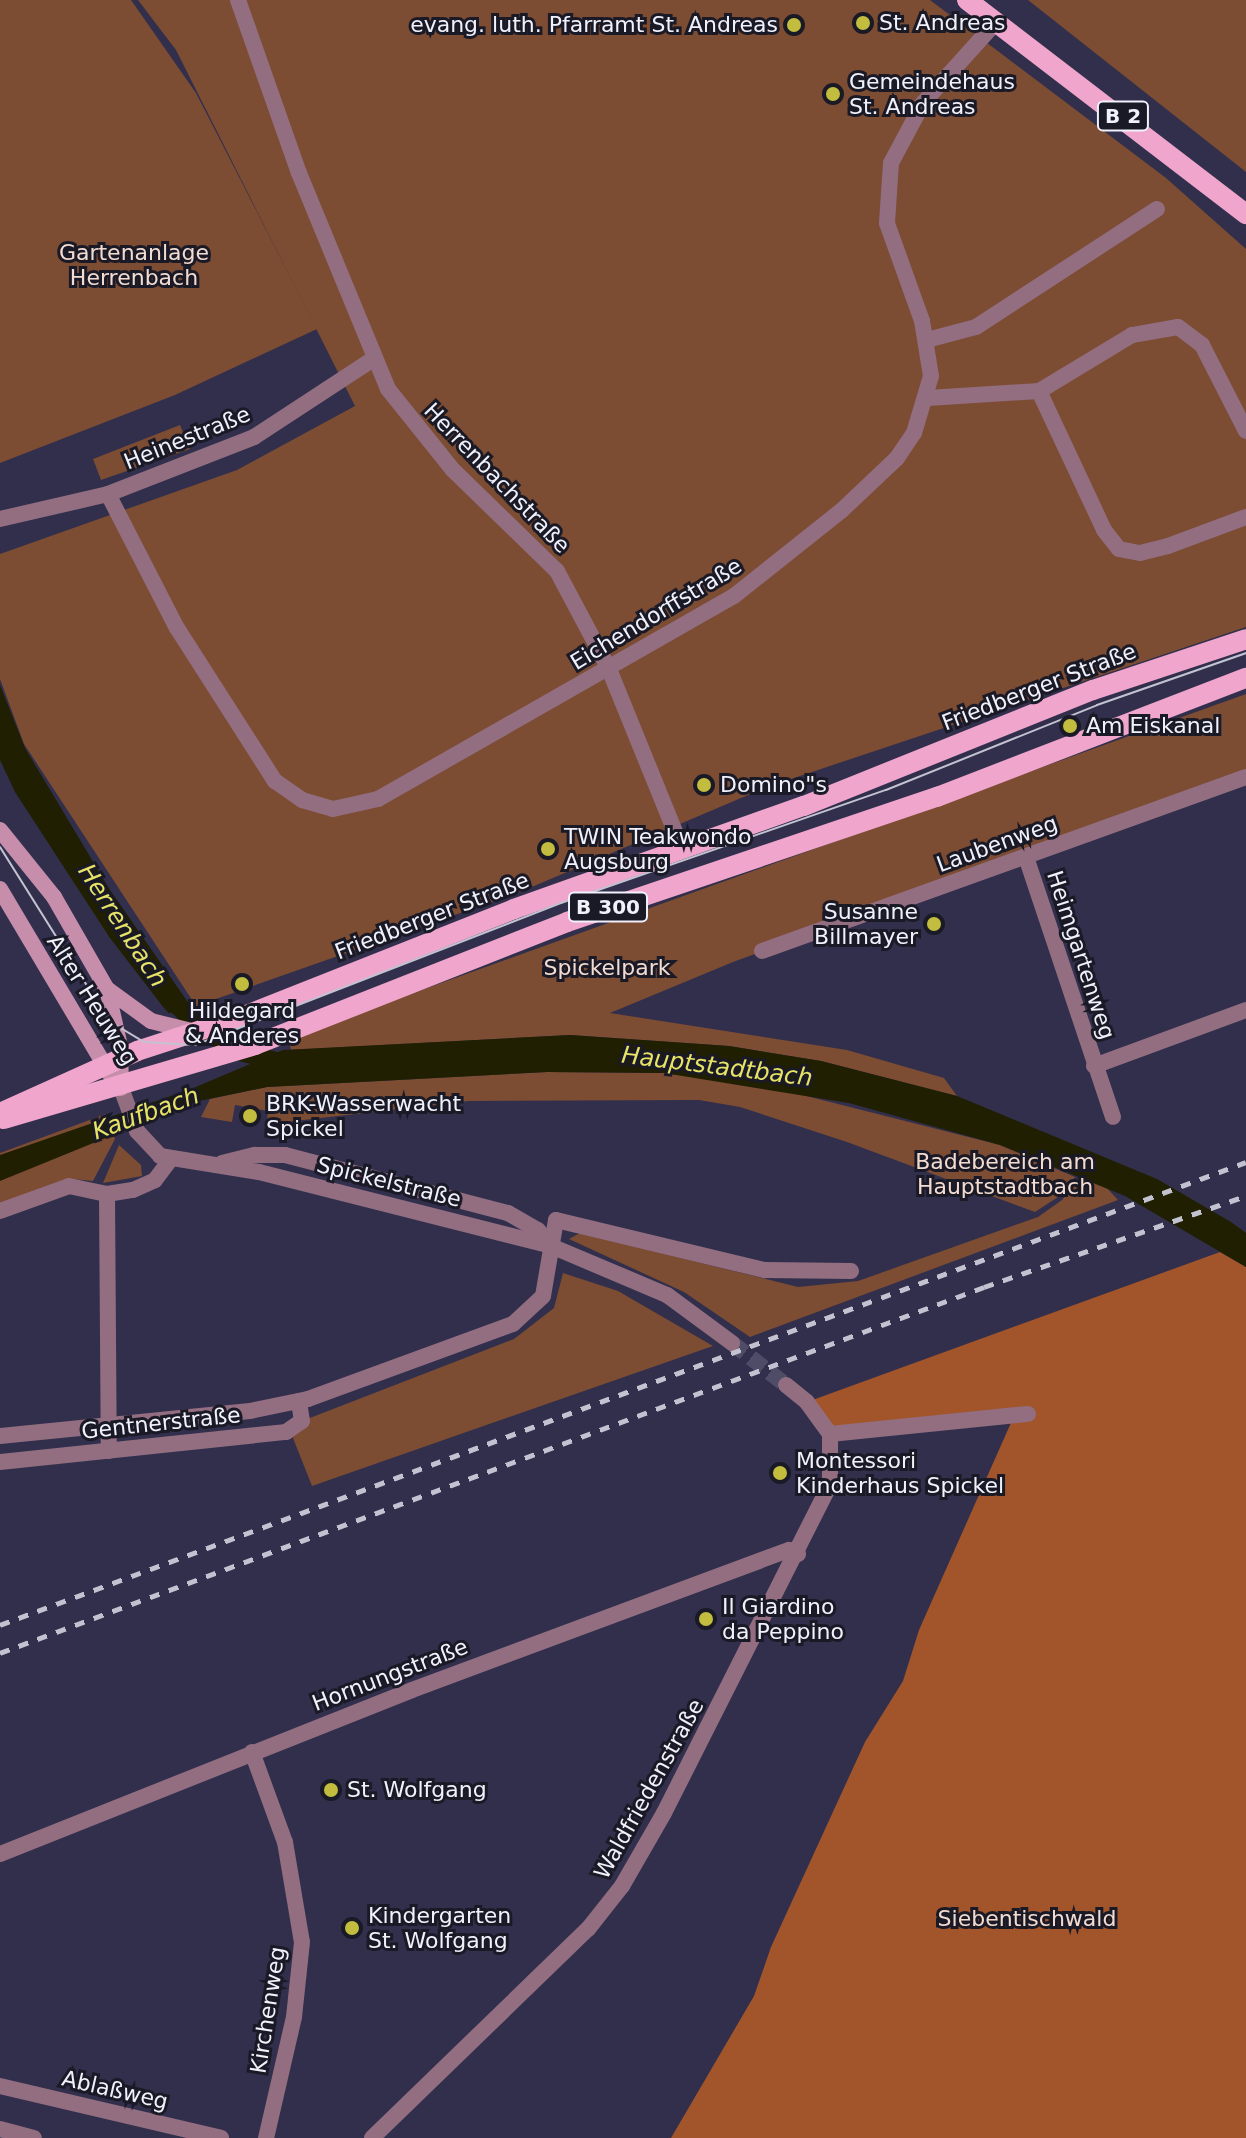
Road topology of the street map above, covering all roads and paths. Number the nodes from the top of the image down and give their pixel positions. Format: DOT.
graph roads {
  1 [pos="238,0"];
  2 [pos="967,0"];
  3 [pos="997,21"];
  4 [pos="1157,209"];
  5 [pos="1246,214"];
  6 [pos="927,340"];
  7 [pos="373,359"];
  8 [pos="1039,391"];
  9 [pos="928,398"];
  10 [pos="1246,431"];
  11 [pos="108,494"];
  12 [pos="1246,517"];
  13 [pos="0,519"];
  14 [pos="1246,639"];
  15 [pos="609,669"];
  16 [pos="1246,678"];
  17 [pos="1246,777"];
  18 [pos="0,830"];
  19 [pos="682,849"];
  20 [pos="1026,857"];
  21 [pos="0,889"];
  22 [pos="762,951"];
  23 [pos="107,989"];
  24 [pos="1246,1010"];
  25 [pos="169,1034"];
  26 [pos="112,1062"];
  27 [pos="1094,1066"];
  28 [pos="124,1096"];
  29 [pos="0,1113"];
  30 [pos="1113,1117"];
  31 [pos="0,1120"];
  32 [pos="171,1159"];
  33 [pos="216,1165"];
  34 [pos="107,1194"];
  35 [pos="0,1211"];
  36 [pos="524,1219"];
  37 [pos="556,1220"];
  38 [pos="551,1246"];
  39 [pos="851,1271"];
  40 [pos="732,1343"];
  41 [pos="786,1385"];
  42 [pos="299,1401"];
  43 [pos="1028,1414"];
  44 [pos="108,1426"];
  45 [pos="830,1434"];
  46 [pos="0,1436"];
  47 [pos="109,1451"];
  48 [pos="0,1462"];
  49 [pos="798,1554"];
  50 [pos="252,1752"];
  51 [pos="0,1854"];
  52 [pos="0,2086"];
  53 [pos="0,2129"];
  54 [pos="34,2138"];
  55 [pos="221,2138"];
  56 [pos="266,2138"];
  57 [pos="372,2138"];
  1 -- 7 [label="street, Herrenbachstraße"];
  2 -- 3 [label="main road, B 2"];
  3 -- 5 [label="main road, B 2"];
  3 -- 6 [label="street, Eichendorffstraße"];
  4 -- 6 [label="street"];
  6 -- 9 [label="street, Eichendorffstraße"];
  7 -- 11 [label="street, Heinestraße"];
  7 -- 15 [label="street, Herrenbachstraße"];
  8 -- 9 [label="street"];
  8 -- 10 [label="street"];
  8 -- 12 [label="street"];
  9 -- 15 [label="street, Eichendorffstraße"];
  11 -- 13 [label="street, Heinestraße"];
  11 -- 15 [label="street, Eichendorffstraße"];
  14 -- 19 [label="main road, Friedberger Straße / B 300"];
  15 -- 19 [label="street, Herrenbachstraße"];
  16 -- 28 [label="main road, B 300"];
  17 -- 20 [label="street, Laubenweg"];
  18 -- 23 [label="street, Alter Heuweg"];
  19 -- 25 [label="main road, Friedberger Straße / B 300"];
  20 -- 22 [label="street, Laubenweg"];
  20 -- 27 [label="street, Heimgartenweg"];
  21 -- 26 [label="street, Alter Heuweg"];
  23 -- 25 [label="street"];
  23 -- 26 [label="street, Alter Heuweg"];
  24 -- 27 [label="street, Heimgartenweg"];
  25 -- 26 [label="main road, Friedberger Straße / B 300"];
  26 -- 28 [label="street, Alter Heuweg"];
  26 -- 29 [label="main road, Friedberger Straße / B 300"];
  27 -- 30 [label="street, Heimgartenweg"];
  28 -- 31 [label="main road"];
  28 -- 32 [label="street"];
  32 -- 33 [label="street, Spickelstraße"];
  32 -- 34 [label="street"];
  33 -- 36 [label="street, Spickelstraße"];
  33 -- 38 [label="street, Spickelstraße"];
  34 -- 35 [label="street"];
  34 -- 44 [label="street"];
  36 -- 37 [label="street, Spickelstraße"];
  36 -- 38 [label="street, Spickelstraße"];
  37 -- 38 [label="street"];
  37 -- 39 [label="street, Spickelstraße"];
  38 -- 40 [label="street, Spickelstraße"];
  38 -- 42 [label="street, Gentnerstraße"];
  41 -- 45 [label="street"];
  42 -- 44 [label="street, Gentnerstraße"];
  42 -- 47 [label="street, Gentnerstraße"];
  43 -- 45 [label="street"];
  44 -- 46 [label="street, Gentnerstraße"];
  44 -- 47 [label="street"];
  45 -- 49 [label="street, Waldfriedenstraße"];
  47 -- 48 [label="street, Gentnerstraße"];
  49 -- 50 [label="street, Hornungstraße"];
  49 -- 57 [label="street, Waldfriedenstraße"];
  50 -- 51 [label="street, Hornungstraße"];
  50 -- 56 [label="street, Kirchenweg"];
  52 -- 55 [label="street, Ablaßweg"];
  53 -- 54 [label="street"];
}
